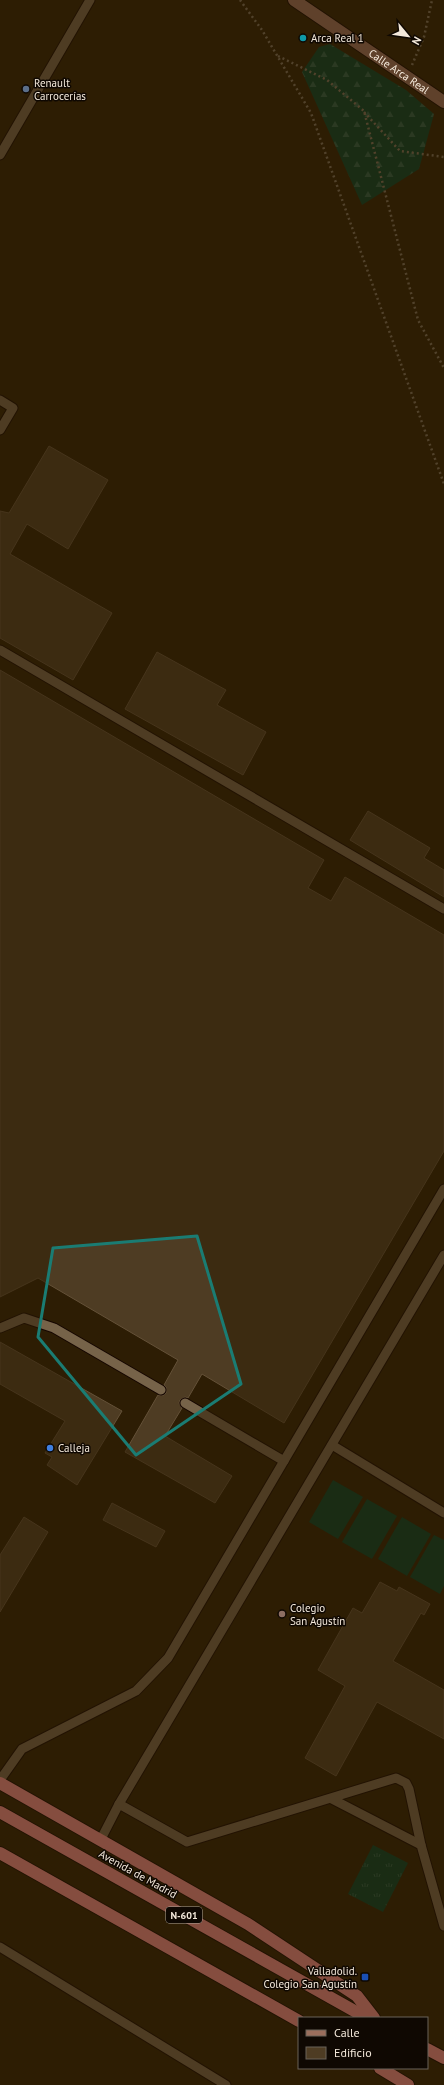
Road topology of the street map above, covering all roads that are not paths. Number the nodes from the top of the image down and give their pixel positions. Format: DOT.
graph roads {
  1 [pos="90,0"];
  2 [pos="294,0"];
  3 [pos="444,102"];
  4 [pos="0,155"];
  5 [pos="0,400"];
  6 [pos="0,430"];
  7 [pos="0,650"];
  8 [pos="444,909"];
  9 [pos="444,1188"];
  10 [pos="444,1256"];
  11 [pos="0,1328"];
  12 [pos="161,1390"];
  13 [pos="185,1403"];
  14 [pos="332,1445"];
  15 [pos="284,1461"];
  16 [pos="444,1513"];
  17 [pos="0,1780"];
  18 [pos="0,1783"];
  19 [pos="332,1799"];
  20 [pos="120,1804"];
  21 [pos="0,1812"];
  22 [pos="101,1839"];
  23 [pos="421,1845"];
  24 [pos="0,1853"];
  25 [pos="444,1926"];
  26 [pos="0,1947"];
  27 [pos="365,2017"];
  28 [pos="373,2017"];
  29 [pos="298,2020"];
  30 [pos="428,2050"];
  31 [pos="444,2058"];
  32 [pos="382,2069"];
  33 [pos="226,2085"];
  34 [pos="408,2085"];
  1 -- 4 [label="lane"];
  2 -- 3 [label="street, Calle Arca Real"];
  5 -- 6 [label="lane"];
  7 -- 8 [label="lane"];
  9 -- 15 [label="lane"];
  10 -- 14 [label="lane"];
  11 -- 12 [label="lane"];
  13 -- 15 [label="lane"];
  14 -- 16 [label="lane"];
  14 -- 20 [label="lane"];
  15 -- 17 [label="lane"];
  18 -- 22 [label="highway"];
  19 -- 20 [label="lane"];
  19 -- 23 [label="lane"];
  19 -- 23 [label="lane"];
  20 -- 22 [label="lane"];
  21 -- 27 [label="highway, Avenida de Madrid / N-601"];
  22 -- 28 [label="highway"];
  23 -- 25 [label="lane"];
  24 -- 29 [label="highway"];
  26 -- 33 [label="lane"];
  30 -- 31 [label="highway"];
  32 -- 34 [label="highway"];
}
